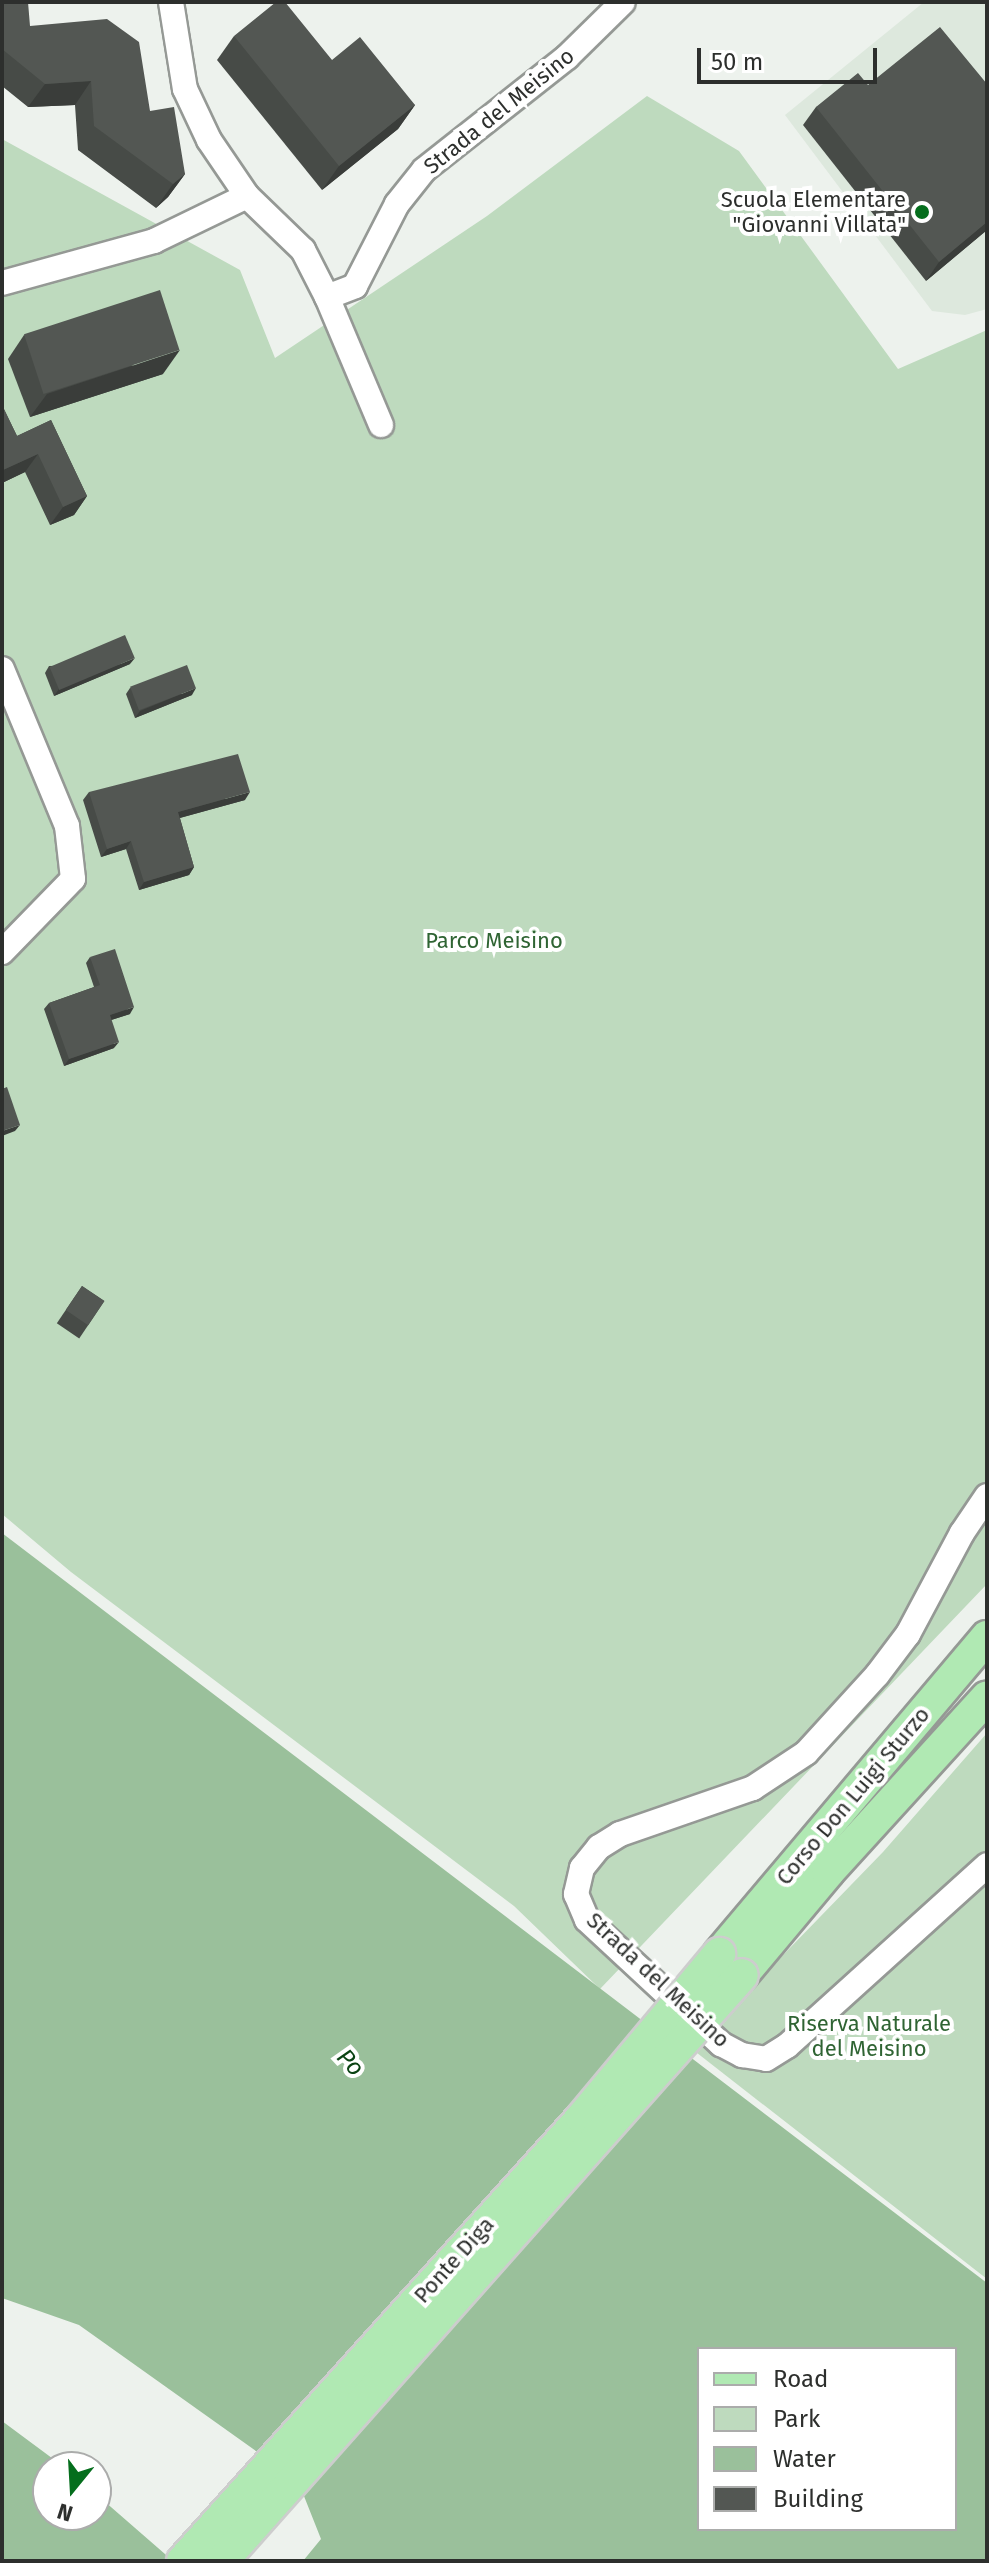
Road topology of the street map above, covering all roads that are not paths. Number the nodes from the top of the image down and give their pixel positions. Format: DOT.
graph roads {
  1 [pos="171,2"];
  2 [pos="623,2"];
  3 [pos="247,196"];
  4 [pos="2,283"];
  5 [pos="327,297"];
  6 [pos="381,425"];
  7 [pos="2,669"];
  8 [pos="2,952"];
  9 [pos="987,1496"];
  10 [pos="987,1637"];
  11 [pos="987,1697"];
  12 [pos="987,1865"];
  13 [pos="731,1964"];
  14 [pos="183,2561"];
  15 [pos="222,2561"];
  1 -- 3 [label="street"];
  2 -- 5 [label="street, Strada del Meisino"];
  3 -- 4 [label="street"];
  3 -- 5 [label="street"];
  5 -- 6 [label="street"];
  7 -- 8 [label="street"];
  9 -- 12 [label="street, Strada del Meisino"];
  10 -- 13 [label="main road, Corso Don Luigi Sturzo"];
  11 -- 13 [label="main road, Corso Don Luigi Sturzo"];
  13 -- 14 [label="main road, Ponte Diga, bridge"];
  13 -- 15 [label="main road, Ponte Diga, bridge"];
}
